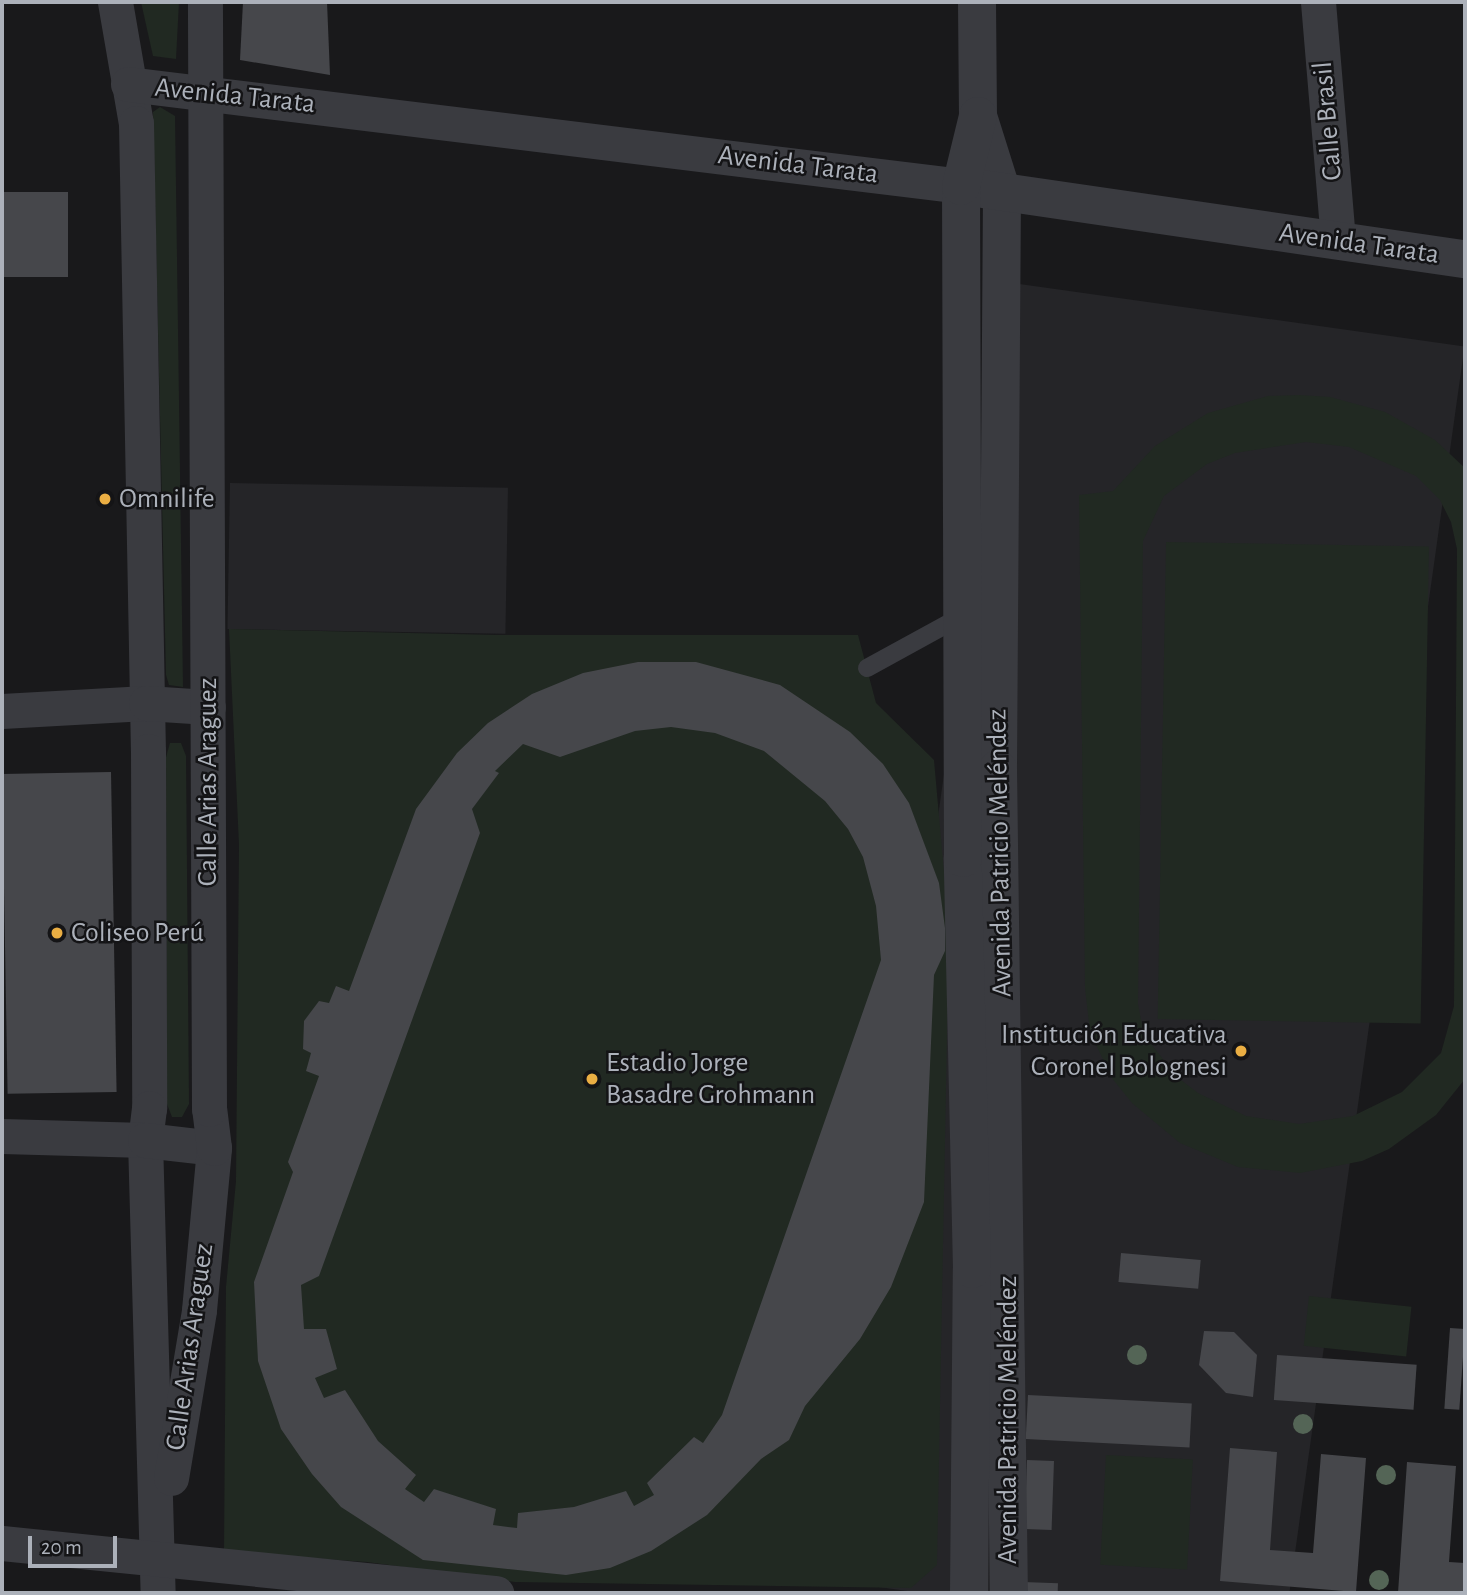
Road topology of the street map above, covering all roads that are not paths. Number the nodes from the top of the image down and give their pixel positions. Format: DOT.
graph roads {
  1 [pos="115,2"];
  2 [pos="205,2"];
  3 [pos="976,2"];
  4 [pos="1318,2"];
  5 [pos="128,84"];
  6 [pos="207,90"];
  7 [pos="978,116"];
  8 [pos="961,186"];
  9 [pos="1002,192"];
  10 [pos="1338,240"];
  11 [pos="1465,259"];
  12 [pos="981,616"];
  13 [pos="867,668"];
  14 [pos="146,703"];
  15 [pos="208,707"];
  16 [pos="2,710"];
  17 [pos="2,1136"];
  18 [pos="145,1140"];
  19 [pos="214,1148"];
  20 [pos="969,1514"];
  21 [pos="1009,1517"];
  22 [pos="2,1543"];
  23 [pos="158,1557"];
  24 [pos="158,1593"];
  25 [pos="496,1593"];
  26 [pos="968,1593"];
  27 [pos="1009,1593"];
  1 -- 5 [label="street, Calle Arias Araguez"];
  2 -- 6 [label="street, Calle Arias Araguez"];
  3 -- 7 [label="street, Avenida Patricio Meléndez"];
  4 -- 10 [label="street, Calle Brasil"];
  5 -- 6 [label="street, Avenida Tarata"];
  5 -- 14 [label="street, Calle Arias Araguez"];
  6 -- 8 [label="street, Avenida Tarata"];
  6 -- 15 [label="street, Calle Arias Araguez"];
  7 -- 8 [label="street, Avenida Patricio Meléndez"];
  7 -- 9 [label="street, Avenida Patricio Meléndez"];
  8 -- 9 [label="street, Avenida Tarata"];
  8 -- 12 [label="street, Avenida Patricio Meléndez"];
  9 -- 10 [label="street, Avenida Tarata"];
  9 -- 12 [label="street, Avenida Patricio Meléndez"];
  10 -- 11 [label="street, Avenida Tarata"];
  12 -- 13 [label="lane"];
  12 -- 20 [label="street, Avenida Patricio Meléndez"];
  12 -- 21 [label="street, Avenida Patricio Meléndez"];
  14 -- 15 [label="street"];
  14 -- 16 [label="street"];
  14 -- 18 [label="street, Calle Arias Araguez"];
  15 -- 19 [label="street, Calle Arias Araguez"];
  17 -- 18 [label="street"];
  18 -- 19 [label="street"];
  18 -- 23 [label="street, Calle Arias Araguez"];
  19 -- 23 [label="street, Calle Arias Araguez"];
  20 -- 21 [label="street"];
  20 -- 26 [label="street, Avenida Patricio Meléndez"];
  21 -- 27 [label="street, Avenida Patricio Meléndez"];
  22 -- 23 [label="street"];
  23 -- 24 [label="street, Calle Arias Araguez"];
  23 -- 25 [label="street"];
}
